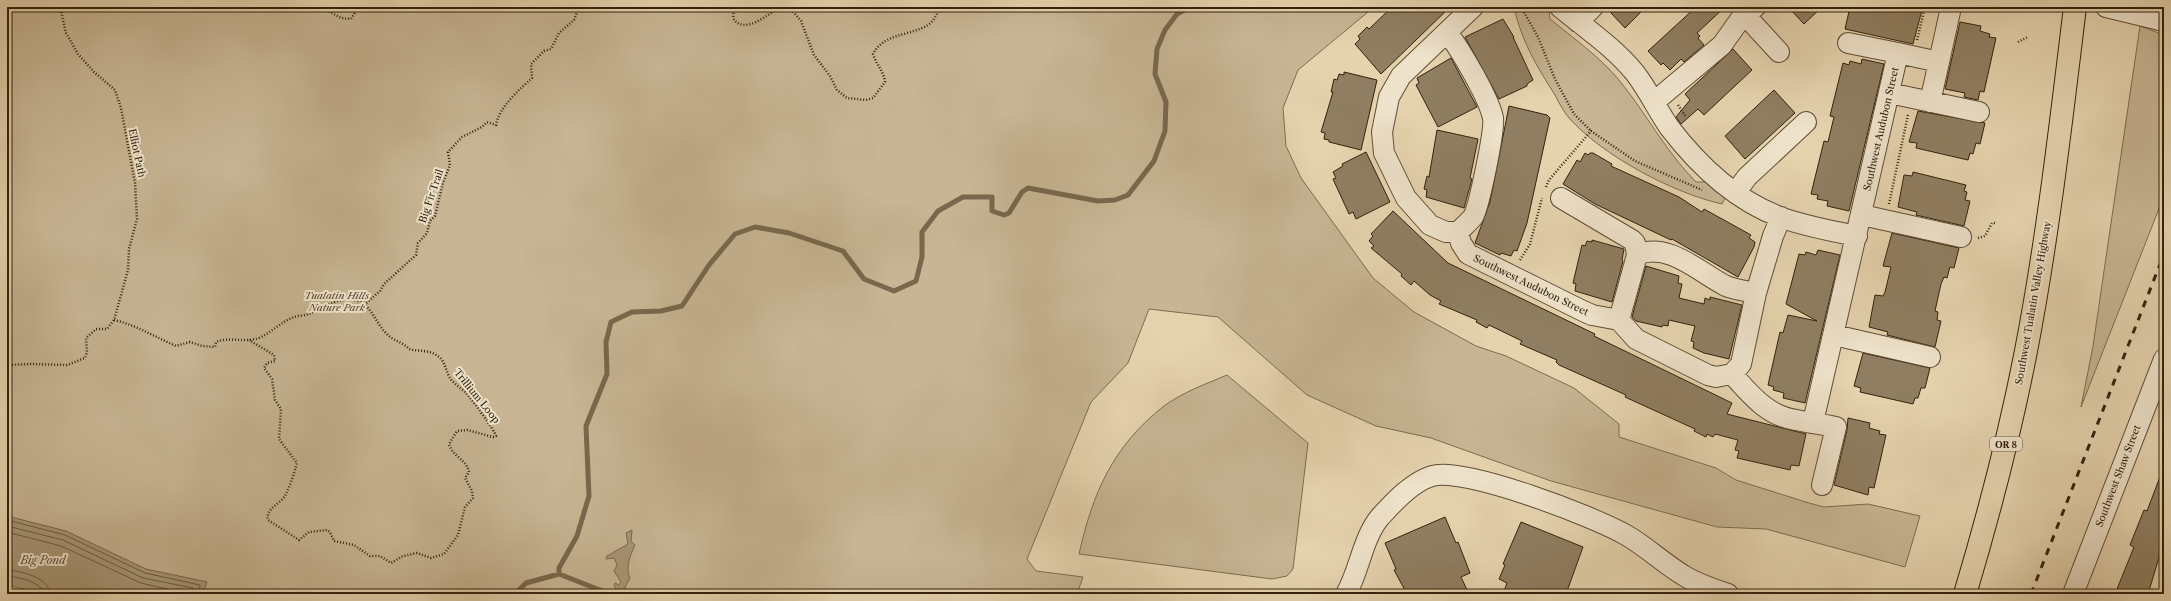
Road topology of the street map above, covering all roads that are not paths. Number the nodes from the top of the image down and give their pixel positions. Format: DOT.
graph roads {
  1 [pos="1473,7"];
  2 [pos="1560,7"];
  3 [pos="1593,7"];
  4 [pos="2075,7"];
  5 [pos="2106,7"];
  6 [pos="1749,11"];
  7 [pos="1949,15"];
  8 [pos="2164,20"];
  9 [pos="1578,22"];
  10 [pos="1447,32"];
  11 [pos="1848,43"];
  12 [pos="1779,52"];
  13 [pos="1898,53"];
  14 [pos="1939,62"];
  15 [pos="1889,93"];
  16 [pos="1661,96"];
  17 [pos="1930,102"];
  18 [pos="1979,112"];
  19 [pos="1806,122"];
  20 [pos="1736,192"];
  21 [pos="1561,198"];
  22 [pos="1862,215"];
  23 [pos="1781,217"];
  24 [pos="1458,232"];
  25 [pos="1857,236"];
  26 [pos="1961,237"];
  27 [pos="1637,255"];
  28 [pos="1756,293"];
  29 [pos="1619,320"];
  30 [pos="1834,335"];
  31 [pos="1930,357"];
  32 [pos="2164,359"];
  33 [pos="1732,374"];
  34 [pos="1813,422"];
  35 [pos="1822,485"];
  36 [pos="1346,594"];
  37 [pos="1728,594"];
  38 [pos="1965,594"];
  39 [pos="2073,594"];
  1 -- 10 [label="street"];
  2 -- 9 [label="street"];
  3 -- 9 [label="street"];
  4 -- 38 [label="main road, Southwest Tualatin Valley Highway / OR 8"];
  5 -- 8 [label="street"];
  6 -- 12 [label="street"];
  6 -- 16 [label="street"];
  7 -- 14 [label="street"];
  9 -- 16 [label="street"];
  10 -- 24 [label="street"];
  10 -- 24 [label="street"];
  11 -- 13 [label="street"];
  13 -- 14 [label="street, Southwest Audubon Street"];
  13 -- 15 [label="street, Southwest Audubon Street"];
  14 -- 17 [label="street"];
  15 -- 17 [label="street"];
  15 -- 22 [label="street, Southwest Audubon Street"];
  16 -- 20 [label="street"];
  17 -- 18 [label="street"];
  19 -- 20 [label="street"];
  20 -- 23 [label="street"];
  21 -- 27 [label="street"];
  22 -- 25 [label="street, Southwest Audubon Street"];
  22 -- 26 [label="street"];
  23 -- 25 [label="street"];
  23 -- 28 [label="street"];
  24 -- 29 [label="street, Southwest Audubon Street"];
  25 -- 30 [label="street, Southwest Audubon Street"];
  27 -- 28 [label="street"];
  27 -- 29 [label="street"];
  28 -- 33 [label="street"];
  29 -- 33 [label="street"];
  30 -- 31 [label="street"];
  30 -- 34 [label="street, Southwest Audubon Street"];
  32 -- 39 [label="street, Southwest Shaw Street"];
  33 -- 34 [label="street"];
  34 -- 35 [label="street"];
  36 -- 37 [label="street"];
}
